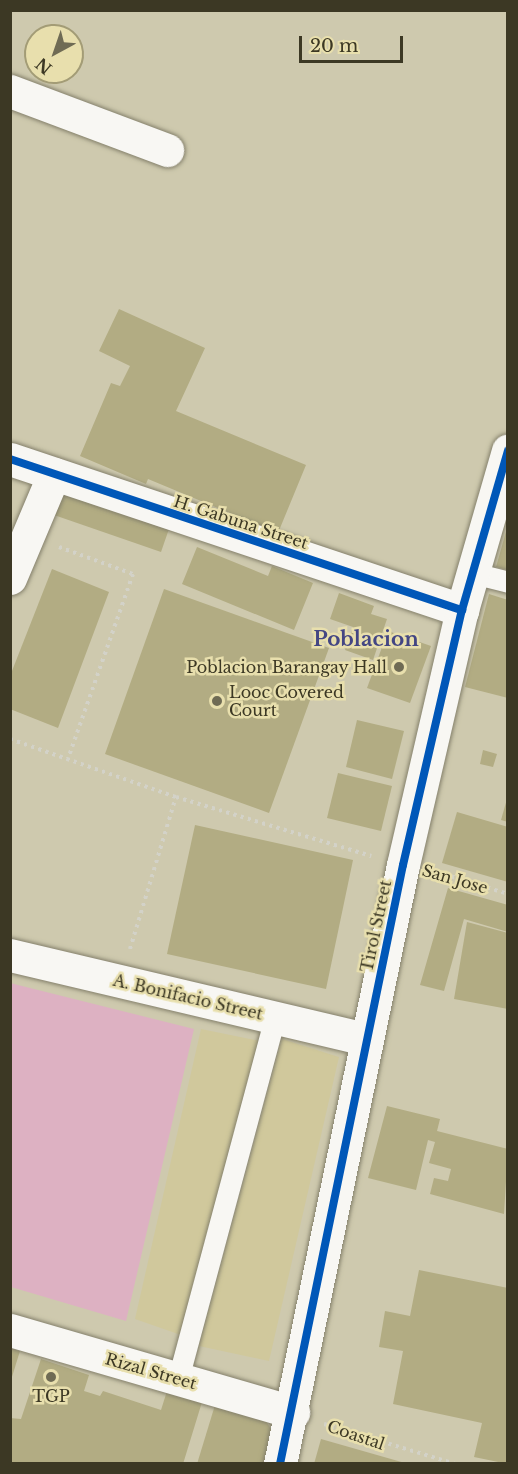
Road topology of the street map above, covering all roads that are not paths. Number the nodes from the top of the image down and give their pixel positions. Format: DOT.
graph roads {
  1 [pos="10,92"];
  2 [pos="167,150"];
  3 [pos="507,451"];
  4 [pos="10,459"];
  5 [pos="54,474"];
  6 [pos="473,573"];
  7 [pos="10,578"];
  8 [pos="507,582"];
  9 [pos="462,610"];
  10 [pos="10,955"];
  11 [pos="275,1017"];
  12 [pos="365,1039"];
  13 [pos="10,1330"];
  14 [pos="178,1379"];
  15 [pos="293,1412"];
  16 [pos="280,1464"];
  1 -- 2 [label="street"];
  3 -- 6 [label="street, Tirol Street"];
  4 -- 5 [label="street, H. Gabuna Street"];
  5 -- 7 [label="street"];
  5 -- 9 [label="street, H. Gabuna Street"];
  6 -- 8 [label="lane"];
  6 -- 9 [label="street, Tirol Street"];
  9 -- 12 [label="street, Tirol Street"];
  10 -- 11 [label="street, A. Bonifacio Street"];
  11 -- 12 [label="street, A. Bonifacio Street"];
  11 -- 14 [label="lane"];
  12 -- 15 [label="street, Tirol Street"];
  13 -- 14 [label="street, Rizal Street"];
  14 -- 15 [label="street, Rizal Street"];
  15 -- 16 [label="street, Tirol Street"];
}
